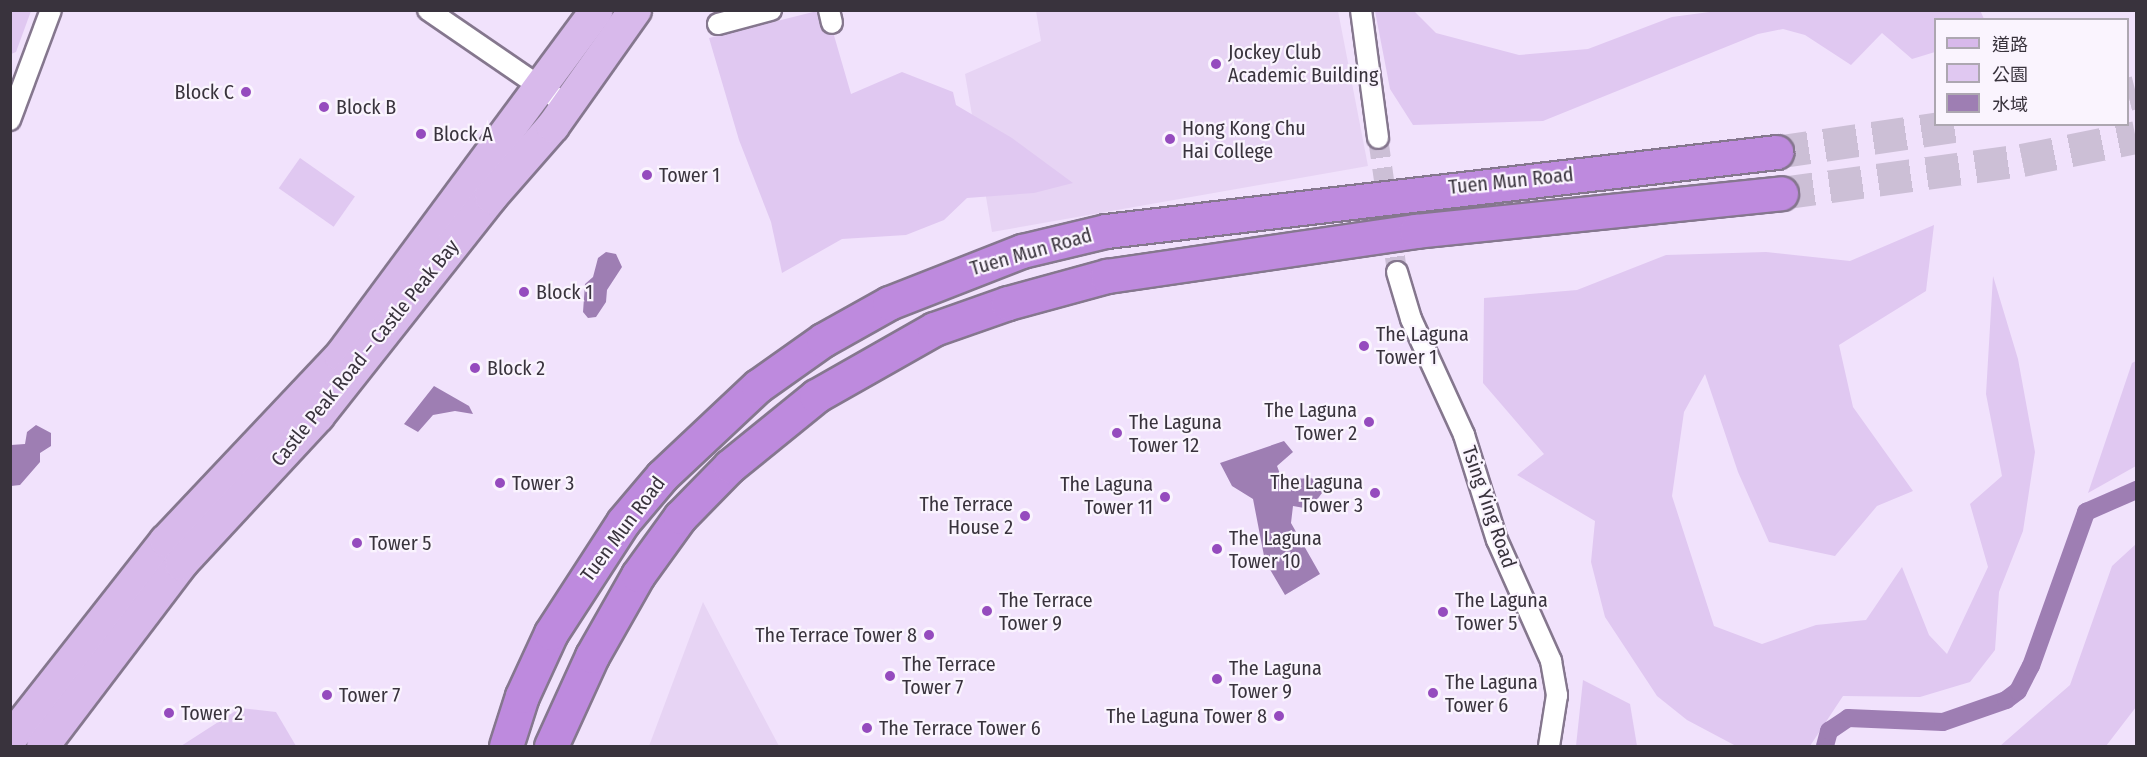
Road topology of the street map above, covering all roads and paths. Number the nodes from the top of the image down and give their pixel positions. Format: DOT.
graph roads {
  1 [pos="51,10"];
  2 [pos="428,10"];
  3 [pos="597,10"];
  4 [pos="618,10"];
  5 [pos="635,10"];
  6 [pos="771,10"];
  7 [pos="1361,10"];
  8 [pos="718,24"];
  9 [pos="18,75"];
  10 [pos="555,97"];
  11 [pos="10,120"];
  12 [pos="1378,138"];
  13 [pos="1776,152"];
  14 [pos="1781,193"];
  15 [pos="1397,272"];
  16 [pos="10,739"];
  17 [pos="43,747"];
  18 [pos="506,747"];
  19 [pos="551,747"];
  20 [pos="1549,747"];
  1 -- 9 [label="street"];
  2 -- 10 [label="street"];
  3 -- 10 [label="main road, Castle Peak Road – Castle Peak Bay"];
  4 -- 10 [label="main road"];
  5 -- 10 [label="main road, Castle Peak Road – Castle Peak Bay"];
  6 -- 8 [label="street"];
  7 -- 12 [label="street"];
  9 -- 11 [label="street"];
  10 -- 16 [label="main road, Castle Peak Road – Castle Peak Bay"];
  10 -- 17 [label="main road, Castle Peak Road – Castle Peak Bay"];
  13 -- 18 [label="highway, Tuen Mun Road"];
  14 -- 19 [label="highway, Tuen Mun Road"];
  15 -- 20 [label="street, Tsing Ying Road"];
}
